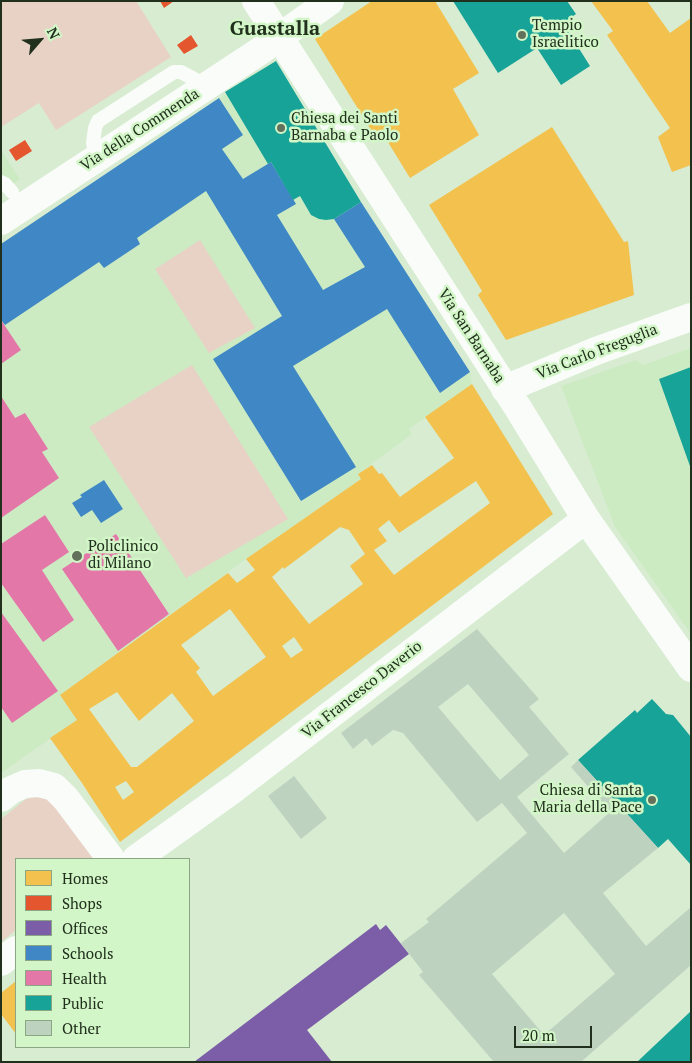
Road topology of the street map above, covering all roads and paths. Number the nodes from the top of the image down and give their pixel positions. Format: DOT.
graph roads {
  1 [pos="256,1"];
  2 [pos="330,1"];
  3 [pos="278,38"];
  4 [pos="1,221"];
  5 [pos="691,317"];
  6 [pos="504,389"];
  7 [pos="586,519"];
  8 [pos="691,668"];
  9 [pos="1,798"];
  10 [pos="110,858"];
  11 [pos="137,858"];
  12 [pos="15,951"];
  13 [pos="1,962"];
  1 -- 3 [label="street, Via San Barnaba"];
  2 -- 3 [label="street, Via della Commenda"];
  3 -- 4 [label="street, Via della Commenda"];
  3 -- 6 [label="street, Via San Barnaba"];
  5 -- 6 [label="street, Via Carlo Freguglia"];
  6 -- 7 [label="street, Via San Barnaba"];
  7 -- 8 [label="street, Via San Barnaba"];
  7 -- 11 [label="street, Via Francesco Daverio"];
  9 -- 10 [label="street"];
  12 -- 13 [label="street"];
}
